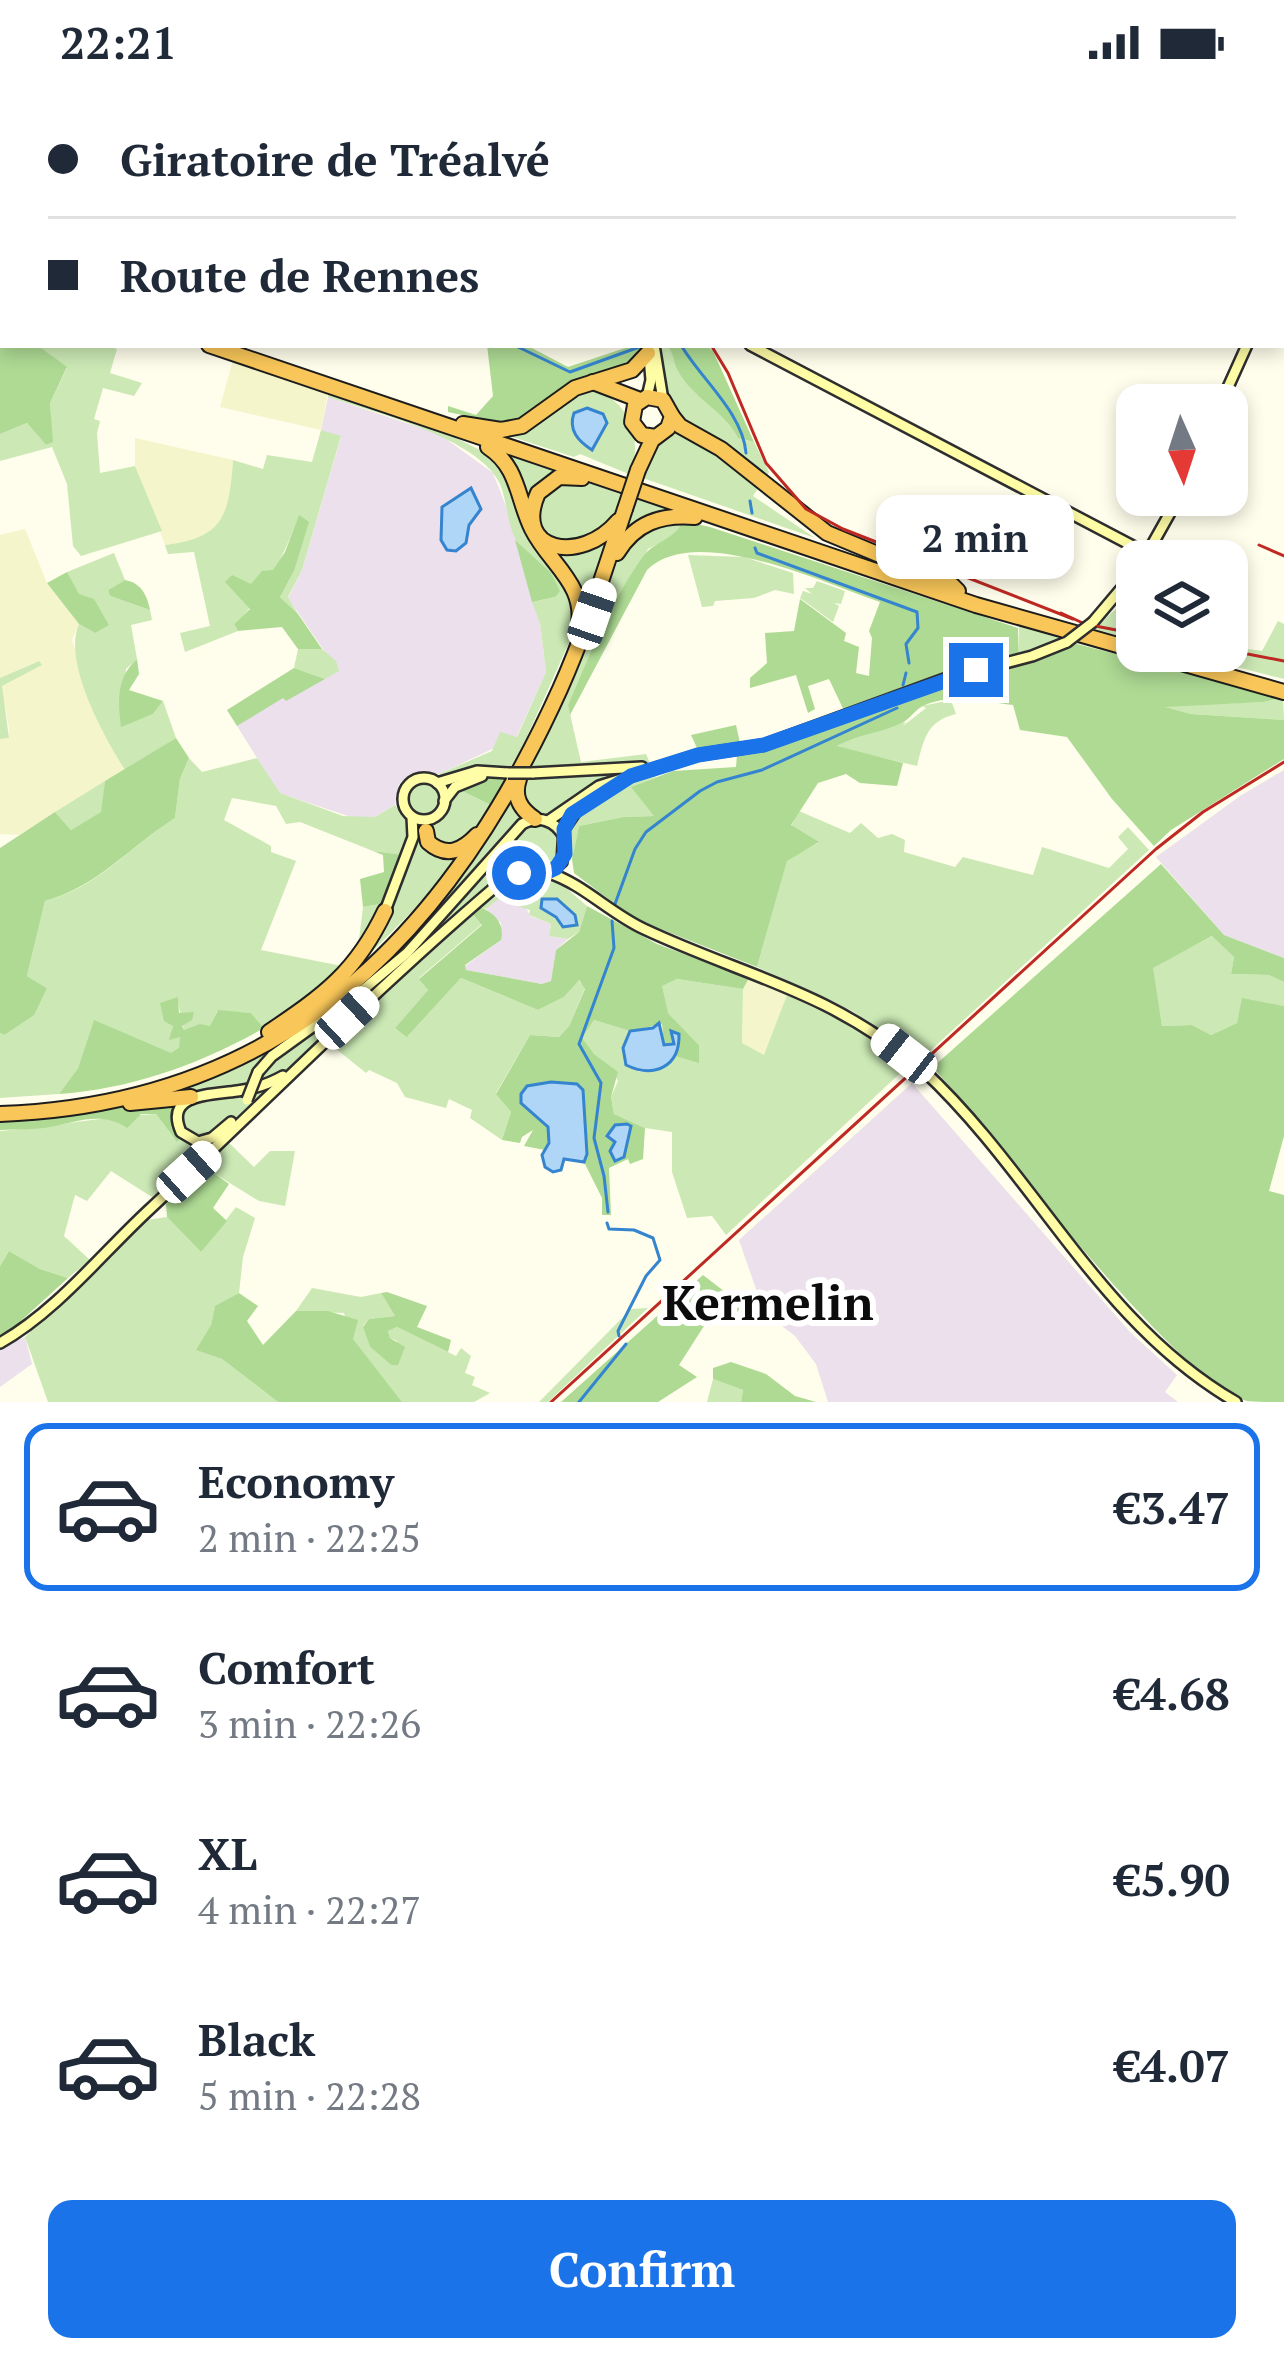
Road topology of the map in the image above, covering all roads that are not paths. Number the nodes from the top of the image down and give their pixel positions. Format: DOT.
graph roads {
  1 [pos="218,348"];
  2 [pos="240,348"];
  3 [pos="650,348"];
  4 [pos="756,348"];
  5 [pos="1246,348"];
  6 [pos="588,382"];
  7 [pos="1229,384"];
  8 [pos="650,399"];
  9 [pos="672,416"];
  10 [pos="458,426"];
  11 [pos="636,430"];
  12 [pos="656,437"];
  13 [pos="637,470"];
  14 [pos="618,484"];
  15 [pos="622,513"];
  16 [pos="730,523"];
  17 [pos="1116,542"];
  18 [pos="958,591"];
  19 [pos="1116,595"];
  20 [pos="588,617"];
  21 [pos="1116,640"];
  22 [pos="571,658"];
  23 [pos="1229,672"];
  24 [pos="1284,688"];
  25 [pos="530,753"];
  26 [pos="665,764"];
  27 [pos="504,773"];
  28 [pos="586,773"];
  29 [pos="631,776"];
  30 [pos="437,783"];
  31 [pos="599,787"];
  32 [pos="584,800"];
  33 [pos="444,801"];
  34 [pos="412,817"];
  35 [pos="541,820"];
  36 [pos="488,822"];
  37 [pos="428,825"];
  38 [pos="564,837"];
  39 [pos="511,838"];
  40 [pos="407,857"];
  41 [pos="562,862"];
  42 [pos="524,873"];
  43 [pos="549,873"];
  44 [pos="604,907"];
  45 [pos="385,911"];
  46 [pos="269,1032"];
  47 [pos="288,1073"];
  48 [pos="191,1097"];
  49 [pos="0,1110"];
  50 [pos="47,1111"];
  51 [pos="231,1122"];
  52 [pos="166,1193"];
  53 [pos="0,1343"];
  54 [pos="1236,1402"];
  1 -- 10 [label="highway"];
  2 -- 10 [label="highway"];
  3 -- 6 [label="highway"];
  3 -- 8 [label="main road"];
  4 -- 17 [label="main road"];
  5 -- 7 [label="main road"];
  6 -- 8 [label="highway"];
  6 -- 10 [label="highway"];
  8 -- 9 [label="highway"];
  8 -- 11 [label="highway"];
  9 -- 12 [label="highway"];
  9 -- 18 [label="highway"];
  10 -- 14 [label="highway"];
  10 -- 18 [label="highway"];
  10 -- 22 [label="highway"];
  11 -- 12 [label="highway"];
  11 -- 13 [label="highway"];
  12 -- 13 [label="highway"];
  13 -- 15 [label="highway, bridge"];
  14 -- 15 [label="highway"];
  14 -- 16 [label="highway"];
  15 -- 20 [label="highway"];
  15 -- 22 [label="highway"];
  16 -- 20 [label="highway"];
  16 -- 24 [label="highway"];
  18 -- 21 [label="highway"];
  19 -- 26 [label="main road, bridge"];
  20 -- 25 [label="highway"];
  22 -- 36 [label="highway"];
  23 -- 24 [label="highway"];
  25 -- 35 [label="highway"];
  25 -- 50 [label="highway"];
  26 -- 28 [label="main road"];
  26 -- 29 [label="main road"];
  27 -- 28 [label="main road, bridge"];
  27 -- 30 [label="main road"];
  27 -- 33 [label="main road"];
  28 -- 31 [label="main road"];
  28 -- 32 [label="main road"];
  29 -- 31 [label="main road"];
  29 -- 32 [label="main road"];
  30 -- 33 [label="main road"];
  30 -- 34 [label="main road"];
  31 -- 32 [label="main road"];
  32 -- 35 [label="main road"];
  32 -- 38 [label="main road"];
  33 -- 37 [label="main road"];
  34 -- 37 [label="main road"];
  34 -- 40 [label="main road"];
  35 -- 38 [label="main road"];
  35 -- 39 [label="main road"];
  36 -- 37 [label="highway"];
  36 -- 46 [label="highway"];
  37 -- 40 [label="main road"];
  38 -- 41 [label="main road"];
  39 -- 42 [label="main road"];
  39 -- 51 [label="main road, bridge"];
  40 -- 45 [label="main road"];
  41 -- 43 [label="main road"];
  41 -- 44 [label="main road"];
  42 -- 43 [label="main road"];
  42 -- 47 [label="main road"];
  43 -- 44 [label="main road"];
  44 -- 54 [label="main road"];
  45 -- 46 [label="highway"];
  46 -- 49 [label="highway"];
  47 -- 48 [label="main road"];
  47 -- 52 [label="main road"];
  48 -- 50 [label="highway"];
  48 -- 51 [label="main road"];
  49 -- 50 [label="highway"];
  51 -- 52 [label="main road"];
  52 -- 53 [label="main road"];
}
